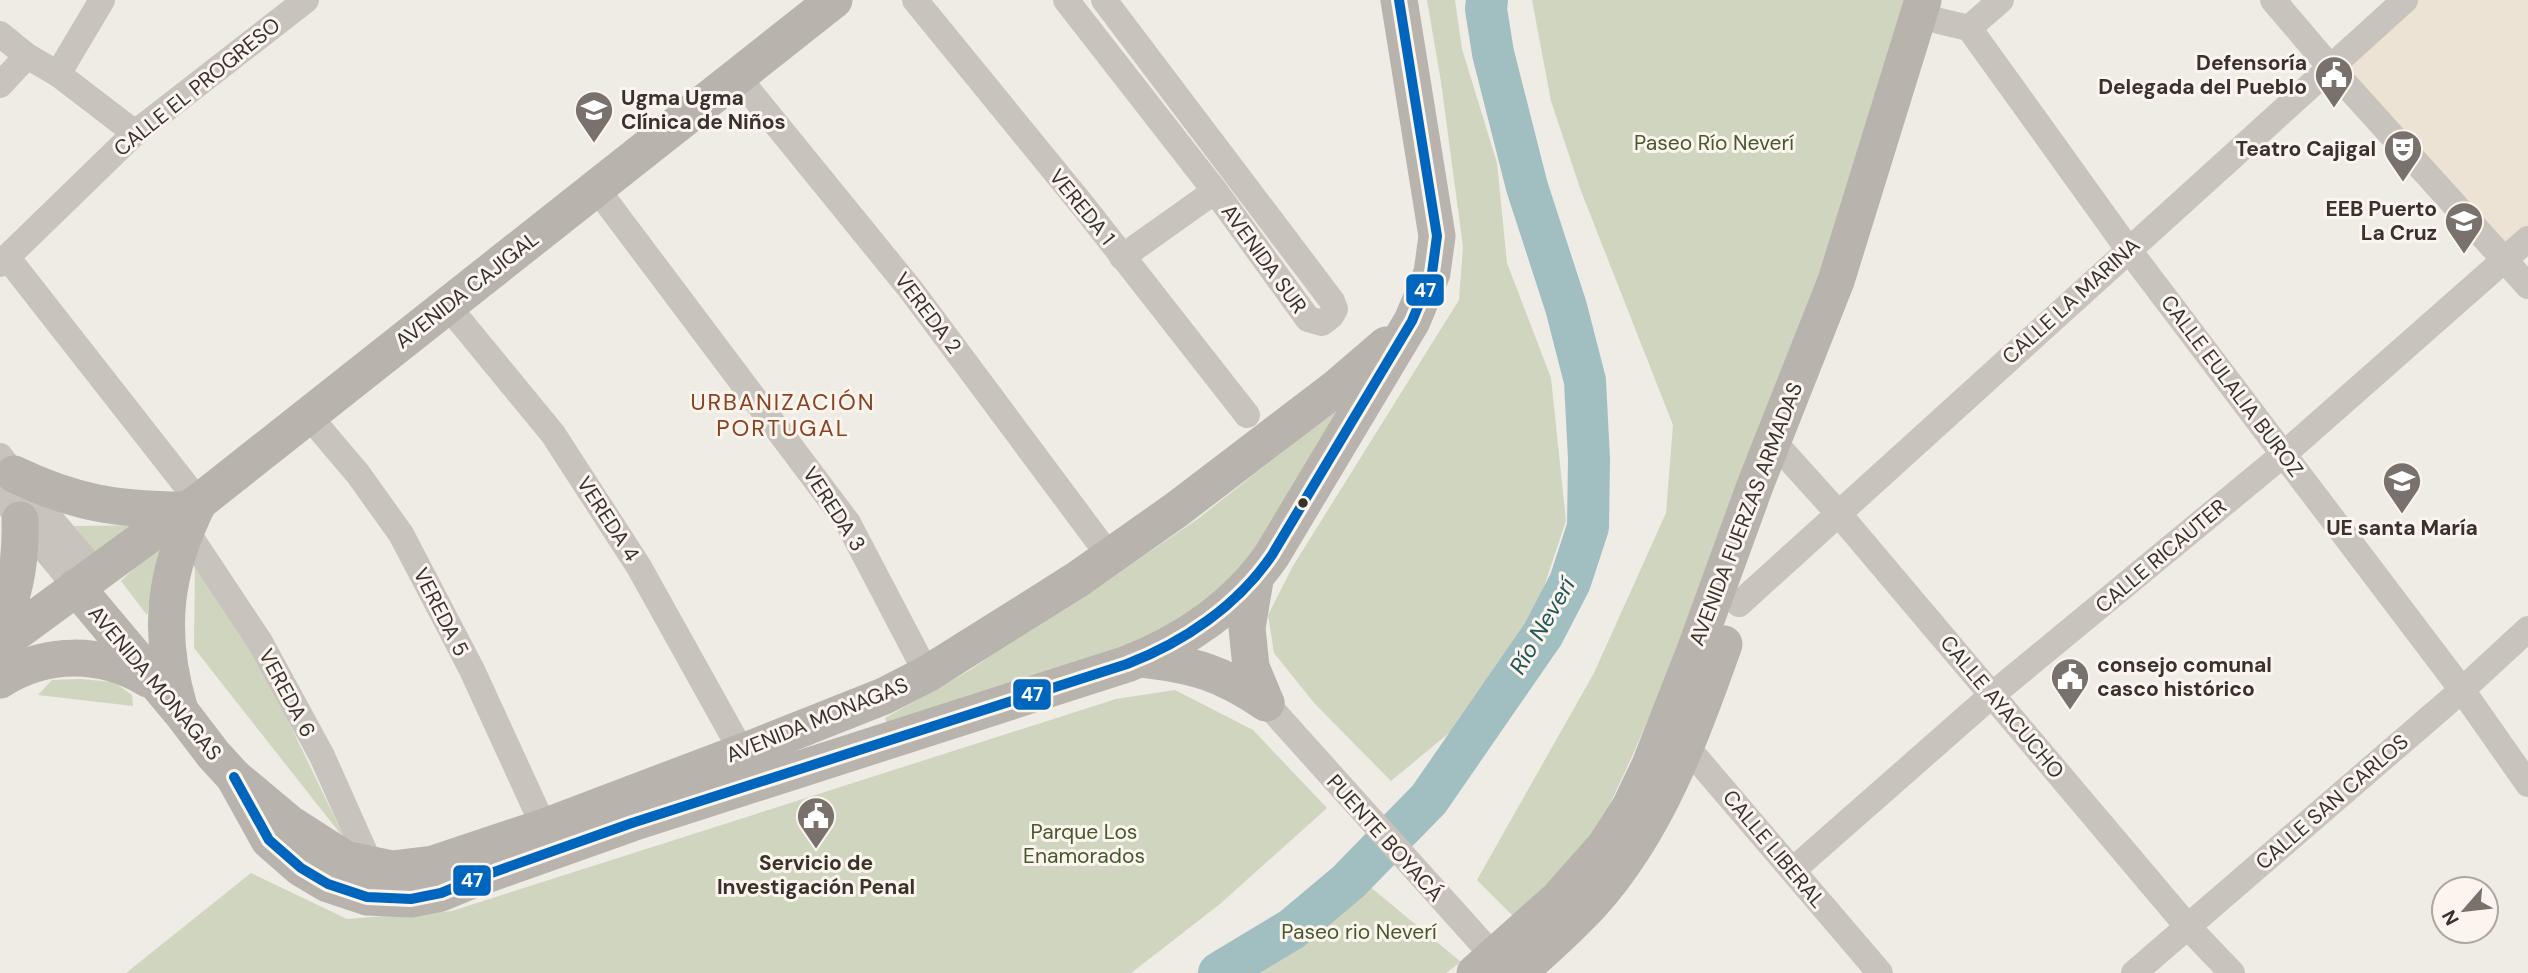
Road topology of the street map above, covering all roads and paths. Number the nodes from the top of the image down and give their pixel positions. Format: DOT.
graph roads {
  1 [pos="102,0"];
  2 [pos="306,0"];
  3 [pos="834,0"];
  4 [pos="915,0"];
  5 [pos="1066,0"];
  6 [pos="1104,0"];
  7 [pos="1399,0"];
  8 [pos="2001,0"];
  9 [pos="2273,0"];
  10 [pos="2405,0"];
  11 [pos="1939,12"];
  12 [pos="0,34"];
  13 [pos="26,56"];
  14 [pos="2330,67"];
  15 [pos="58,74"];
  16 [pos="737,76"];
  17 [pos="0,85"];
  18 [pos="135,133"];
  19 [pos="596,188"];
  20 [pos="1214,191"];
  21 [pos="2528,239"];
  22 [pos="2128,249"];
  23 [pos="1122,257"];
  24 [pos="2504,260"];
  25 [pos="3,261"];
  26 [pos="2528,286"];
  27 [pos="447,306"];
  28 [pos="1412,321"];
  29 [pos="308,415"];
  30 [pos="1247,415"];
  31 [pos="1781,451"];
  32 [pos="2284,454"];
  33 [pos="9,486"];
  34 [pos="1839,513"];
  35 [pos="189,514"];
  36 [pos="1110,557"];
  37 [pos="1255,580"];
  38 [pos="87,588"];
  39 [pos="1739,604"];
  40 [pos="0,624"];
  41 [pos="2528,629"];
  42 [pos="0,644"];
  43 [pos="1142,659"];
  44 [pos="926,674"];
  45 [pos="0,679"];
  46 [pos="2462,690"];
  47 [pos="1992,695"];
  48 [pos="169,699"];
  49 [pos="1266,703"];
  50 [pos="1675,737"];
  51 [pos="742,752"];
  52 [pos="234,777"];
  53 [pos="2528,784"];
  54 [pos="544,827"];
  55 [pos="371,866"];
  56 [pos="1793,870"];
  57 [pos="2188,927"];
  58 [pos="1499,969"];
  59 [pos="1880,973"];
  60 [pos="2134,973"];
  61 [pos="2232,973"];
  1 -- 15 [label="street"];
  2 -- 18 [label="street, CALLE EL PROGRESO"];
  3 -- 16 [label="main road, AVENIDA CAJIGAL"];
  4 -- 23 [label="street, VEREDA 1"];
  5 -- 20 [label="street, AVENIDA SUR"];
  6 -- 20 [label="street, AVENIDA SUR"];
  7 -- 28 [label="main road, AVENIDA MONAGAS"];
  8 -- 11 [label="street"];
  9 -- 14 [label="street"];
  10 -- 14 [label="street, CALLE LA MARINA"];
  11 -- 22 [label="street, CALLE EULALIA BUROZ"];
  11 -- 31 [label="main road, AVENIDA FUERZAS ARMADAS"];
  12 -- 13 [label="street"];
  13 -- 15 [label="street"];
  13 -- 17 [label="street"];
  14 -- 22 [label="street, CALLE LA MARINA"];
  14 -- 24 [label="street"];
  15 -- 18 [label="street"];
  16 -- 19 [label="main road, AVENIDA CAJIGAL"];
  16 -- 36 [label="street, VEREDA 2"];
  18 -- 25 [label="street, CALLE EL PROGRESO"];
  19 -- 27 [label="main road, AVENIDA CAJIGAL"];
  19 -- 44 [label="street, VEREDA 3"];
  20 -- 23 [label="street"];
  21 -- 24 [label="street, CALLE RICAUTER"];
  22 -- 32 [label="street, CALLE EULALIA BUROZ"];
  22 -- 34 [label="street, CALLE LA MARINA"];
  23 -- 30 [label="street, VEREDA 1"];
  24 -- 26 [label="street"];
  24 -- 32 [label="street, CALLE RICAUTER"];
  25 -- 35 [label="street, VEREDA 6"];
  27 -- 29 [label="main road, AVENIDA CAJIGAL"];
  27 -- 51 [label="street, VEREDA 4"];
  28 -- 36 [label="main road, AVENIDA MONAGAS"];
  28 -- 37 [label="main road, AVENIDA MONAGAS"];
  29 -- 35 [label="main road, AVENIDA CAJIGAL"];
  29 -- 54 [label="street, VEREDA 5"];
  31 -- 34 [label="street, CALLE AYACUCHO"];
  31 -- 39 [label="main road, AVENIDA FUERZAS ARMADAS"];
  31 -- 50 [label="main road, AVENIDA FUERZAS ARMADAS"];
  32 -- 46 [label="street, CALLE EULALIA BUROZ"];
  32 -- 47 [label="street, CALLE RICAUTER"];
  33 -- 35 [label="main road"];
  33 -- 38 [label="street"];
  33 -- 38 [label="street"];
  33 -- 40 [label="main road"];
  34 -- 39 [label="street, CALLE LA MARINA"];
  34 -- 47 [label="street, CALLE AYACUCHO"];
  35 -- 38 [label="main road, AVENIDA CAJIGAL"];
  35 -- 48 [label="main road"];
  35 -- 55 [label="street, VEREDA 6"];
  36 -- 44 [label="main road, AVENIDA MONAGAS"];
  37 -- 43 [label="main road, AVENIDA MONAGAS"];
  37 -- 49 [label="main road"];
  38 -- 42 [label="main road"];
  38 -- 45 [label="main road"];
  38 -- 48 [label="main road, AVENIDA MONAGAS"];
  39 -- 50 [label="main road, AVENIDA FUERZAS ARMADAS"];
  41 -- 46 [label="street, CALLE SAN CARLOS"];
  43 -- 49 [label="main road"];
  43 -- 52 [label="main road, AVENIDA MONAGAS"];
  44 -- 51 [label="main road, AVENIDA MONAGAS"];
  45 -- 48 [label="main road"];
  46 -- 53 [label="street, CALLE EULALIA BUROZ"];
  46 -- 57 [label="street, CALLE SAN CARLOS"];
  47 -- 56 [label="street, CALLE RICAUTER"];
  47 -- 57 [label="street, CALLE AYACUCHO"];
  48 -- 52 [label="main road, AVENIDA MONAGAS"];
  49 -- 58 [label="street, PUENTE BOYACÁ"];
  50 -- 56 [label="street, CALLE LIBERAL"];
  50 -- 58 [label="main road, AVENIDA FUERZAS ARMADAS"];
  51 -- 54 [label="main road, AVENIDA MONAGAS"];
  52 -- 55 [label="main road, AVENIDA MONAGAS"];
  54 -- 55 [label="main road, AVENIDA MONAGAS"];
  56 -- 59 [label="street, CALLE LIBERAL"];
  57 -- 60 [label="street, CALLE SAN CARLOS"];
  57 -- 61 [label="street, CALLE AYACUCHO"];
}
